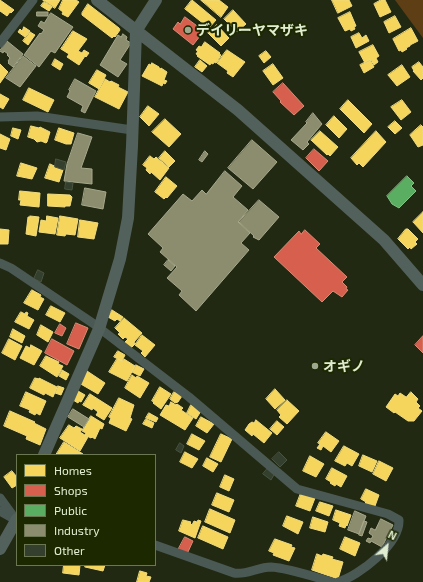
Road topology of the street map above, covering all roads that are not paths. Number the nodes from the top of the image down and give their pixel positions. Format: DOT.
graph roads {
  1 [pos="33,0"];
  2 [pos="97,0"];
  3 [pos="156,0"];
  4 [pos="136,31"];
  5 [pos="0,43"];
  6 [pos="0,117"];
  7 [pos="132,130"];
  8 [pos="0,263"];
  9 [pos="423,285"];
  10 [pos="99,329"];
  11 [pos="44,454"];
  12 [pos="0,498"];
  13 [pos="0,511"];
  14 [pos="16,519"];
  15 [pos="16,519"];
  16 [pos="16,522"];
  17 [pos="156,545"];
  18 [pos="0,549"];
  19 [pos="332,582"];
  20 [pos="338,582"];
  1 -- 5 [label="street"];
  2 -- 4 [label="street"];
  3 -- 4 [label="street"];
  4 -- 7 [label="street"];
  4 -- 9 [label="street"];
  6 -- 7 [label="street"];
  7 -- 10 [label="street"];
  8 -- 10 [label="street"];
  10 -- 11 [label="street"];
  10 -- 20 [label="street"];
  12 -- 14 [label="street"];
  13 -- 15 [label="street"];
  16 -- 18 [label="street"];
  17 -- 19 [label="street"];
}
